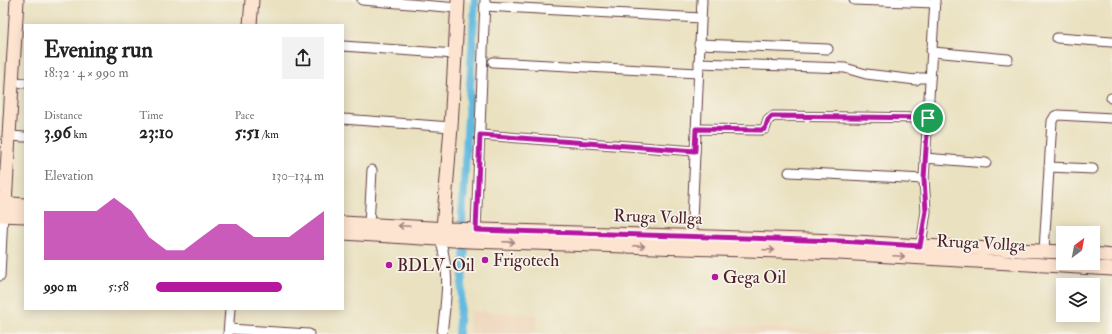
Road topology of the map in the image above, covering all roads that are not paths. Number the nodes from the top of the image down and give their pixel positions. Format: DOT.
graph roads {
  1 [pos="17,0"];
  2 [pos="252,0"];
  3 [pos="362,0"];
  4 [pos="702,0"];
  5 [pos="854,0"];
  6 [pos="935,1"];
  7 [pos="485,3"];
  8 [pos="458,4"];
  9 [pos="701,18"];
  10 [pos="250,24"];
  11 [pos="20,31"];
  12 [pos="1057,38"];
  13 [pos="1112,42"];
  14 [pos="699,44"];
  15 [pos="344,46"];
  16 [pos="828,49"];
  17 [pos="932,50"];
  18 [pos="455,54"];
  19 [pos="1008,59"];
  20 [pos="493,62"];
  21 [pos="699,63"];
  22 [pos="698,73"];
  23 [pos="930,78"];
  24 [pos="19,82"];
  25 [pos="928,118"];
  26 [pos="1112,118"];
  27 [pos="344,119"];
  28 [pos="451,127"];
  29 [pos="7,128"];
  30 [pos="696,129"];
  31 [pos="480,135"];
  32 [pos="24,136"];
  33 [pos="695,151"];
  34 [pos="926,158"];
  35 [pos="986,163"];
  36 [pos="1049,167"];
  37 [pos="1093,169"];
  38 [pos="372,170"];
  39 [pos="789,172"];
  40 [pos="924,179"];
  41 [pos="24,205"];
  42 [pos="2,209"];
  43 [pos="24,216"];
  44 [pos="344,223"];
  45 [pos="370,225"];
  46 [pos="344,233"];
  47 [pos="473,233"];
  48 [pos="445,234"];
  49 [pos="691,242"];
  50 [pos="920,246"];
  51 [pos="1044,250"];
  52 [pos="1056,251"];
  53 [pos="1100,255"];
  54 [pos="1112,256"];
  55 [pos="1112,269"];
  56 [pos="0,276"];
  57 [pos="230,310"];
  58 [pos="228,332"];
  59 [pos="309,334"];
  60 [pos="442,334"];
  1 -- 11 [label="main road"];
  2 -- 10 [label="main road"];
  3 -- 8 [label="street"];
  4 -- 9 [label="street"];
  5 -- 6 [label="street"];
  6 -- 17 [label="street"];
  7 -- 9 [label="street"];
  7 -- 31 [label="street"];
  8 -- 18 [label="main road"];
  9 -- 14 [label="street"];
  11 -- 24 [label="main road"];
  12 -- 13 [label="street"];
  14 -- 16 [label="street"];
  14 -- 21 [label="street"];
  15 -- 18 [label="street"];
  17 -- 19 [label="street"];
  17 -- 23 [label="street"];
  18 -- 28 [label="main road"];
  20 -- 22 [label="street"];
  21 -- 22 [label="street"];
  21 -- 23 [label="street"];
  22 -- 30 [label="street"];
  23 -- 25 [label="street"];
  24 -- 29 [label="main road"];
  25 -- 30 [label="street"];
  25 -- 34 [label="street"];
  26 -- 36 [label="street"];
  27 -- 28 [label="street"];
  28 -- 48 [label="main road"];
  29 -- 32 [label="street"];
  29 -- 42 [label="main road"];
  30 -- 33 [label="street"];
  31 -- 33 [label="street"];
  31 -- 47 [label="street"];
  33 -- 49 [label="street"];
  34 -- 35 [label="street"];
  34 -- 40 [label="street"];
  36 -- 37 [label="street"];
  36 -- 51 [label="street"];
  38 -- 45 [label="street"];
  39 -- 40 [label="street"];
  40 -- 50 [label="street"];
  41 -- 42 [label="main road"];
  42 -- 43 [label="main road"];
  42 -- 56 [label="street"];
  44 -- 45 [label="main road"];
  48 -- 45 [label="main road, one-way"];
  46 -- 48 [label="main road"];
  47 -- 48 [label="main road, Rruga Vollga"];
  47 -- 49 [label="main road, Rruga Vollga"];
  48 -- 60 [label="street"];
  49 -- 50 [label="main road, Rruga Vollga"];
  49 -- 55 [label="main road, Rruga Vollga, one-way"];
  50 -- 51 [label="main road, Rruga Vollga"];
  51 -- 52 [label="main road, Rruga Vollga"];
  53 -- 54 [label="main road"];
  57 -- 58 [label="street"];
  58 -- 59 [label="street"];
}
